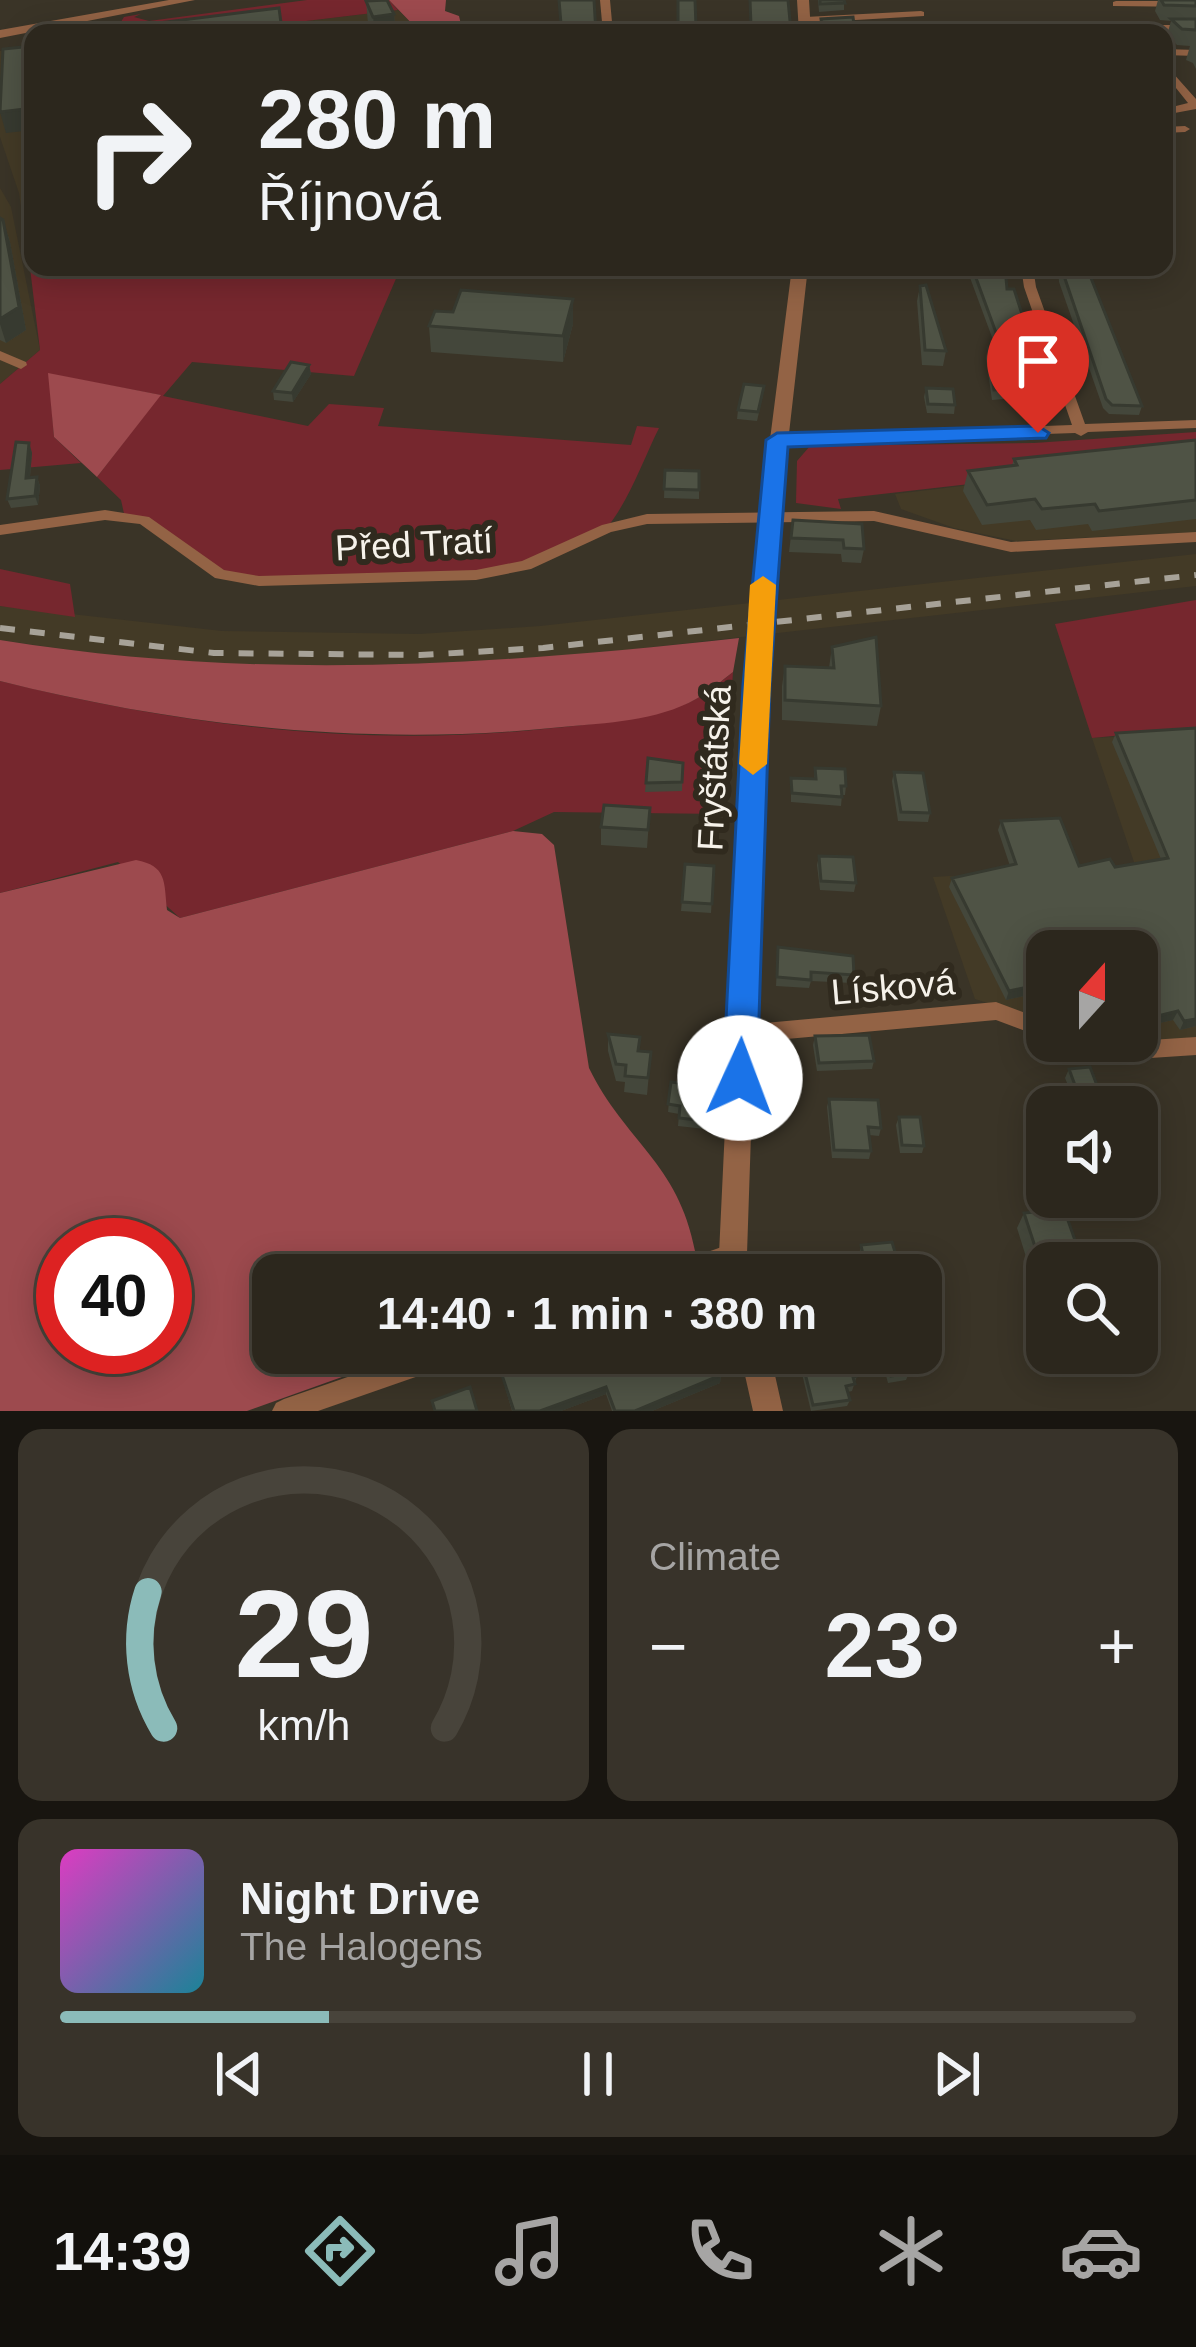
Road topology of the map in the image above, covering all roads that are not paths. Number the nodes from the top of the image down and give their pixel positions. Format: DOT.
graph roads {
  1 [pos="189,0"];
  2 [pos="1114,2"];
  3 [pos="1196,4"];
  4 [pos="921,14"];
  5 [pos="56,24"];
  6 [pos="824,24"];
  7 [pos="1173,78"];
  8 [pos="1195,105"];
  9 [pos="1173,130"];
  10 [pos="1185,130"];
  11 [pos="799,276"];
  12 [pos="1029,276"];
  13 [pos="0,356"];
  14 [pos="21,365"];
  15 [pos="1196,424"];
  16 [pos="1081,432"];
  17 [pos="777,440"];
  18 [pos="767,514"];
  19 [pos="0,530"];
  20 [pos="1196,537"];
  21 [pos="1026,1022"];
  22 [pos="742,1034"];
  23 [pos="1196,1046"];
  24 [pos="1158,1049"];
  25 [pos="735,1254"];
  26 [pos="390,1374"];
  27 [pos="760,1374"];
  28 [pos="284,1411"];
  29 [pos="768,1411"];
  1 -- 5 [label="street"];
  2 -- 3 [label="street"];
  4 -- 6 [label="street"];
  7 -- 8 [label="street"];
  9 -- 10 [label="street"];
  11 -- 17 [label="street, Fryštátská"];
  12 -- 16 [label="street"];
  13 -- 14 [label="street"];
  15 -- 16 [label="street"];
  16 -- 17 [label="street"];
  17 -- 18 [label="street, Fryštátská"];
  18 -- 19 [label="street, Před Tratí"];
  18 -- 20 [label="street, Před Tratí"];
  18 -- 22 [label="street, Fryštátská, bridge"];
  21 -- 22 [label="street, Lísková"];
  22 -- 25 [label="street, Fryštátská"];
  23 -- 24 [label="street"];
  26 -- 28 [label="street"];
  27 -- 29 [label="street"];
}
